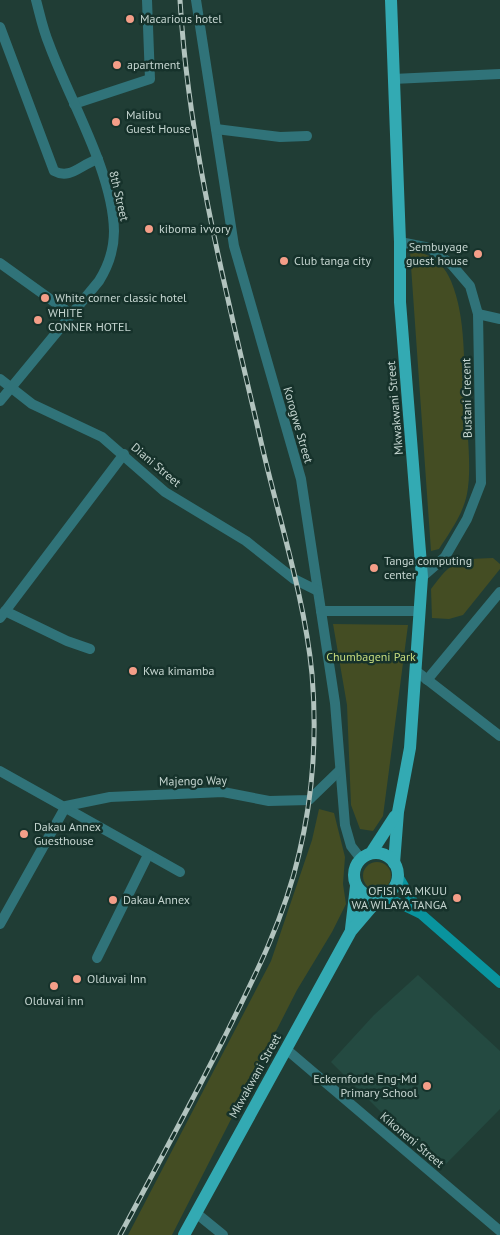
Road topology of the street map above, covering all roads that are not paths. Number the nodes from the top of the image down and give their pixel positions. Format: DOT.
graph roads {
  1 [pos="36,0"];
  2 [pos="147,0"];
  3 [pos="196,0"];
  4 [pos="391,0"];
  5 [pos="0,27"];
  6 [pos="500,74"];
  7 [pos="393,79"];
  8 [pos="74,104"];
  9 [pos="216,129"];
  10 [pos="307,136"];
  11 [pos="98,159"];
  12 [pos="400,242"];
  13 [pos="0,262"];
  14 [pos="71,314"];
  15 [pos="478,314"];
  16 [pos="500,319"];
  17 [pos="0,380"];
  18 [pos="11,388"];
  19 [pos="0,402"];
  20 [pos="124,454"];
  21 [pos="422,577"];
  22 [pos="318,591"];
  23 [pos="500,592"];
  24 [pos="321,611"];
  25 [pos="420,611"];
  26 [pos="3,614"];
  27 [pos="90,649"];
  28 [pos="416,670"];
  29 [pos="427,680"];
  30 [pos="500,736"];
  31 [pos="0,771"];
  32 [pos="339,771"];
  33 [pos="66,806"];
  34 [pos="398,812"];
  35 [pos="148,855"];
  36 [pos="366,856"];
  37 [pos="394,863"];
  38 [pos="180,872"];
  39 [pos="398,876"];
  40 [pos="356,886"];
  41 [pos="382,896"];
  42 [pos="421,914"];
  43 [pos="0,924"];
  44 [pos="351,931"];
  45 [pos="97,958"];
  46 [pos="500,983"];
  47 [pos="286,1049"];
  48 [pos="196,1213"];
  49 [pos="500,1231"];
  50 [pos="184,1235"];
  51 [pos="223,1235"];
  1 -- 8 [label="street, 8th Street"];
  2 -- 8 [label="street"];
  3 -- 9 [label="street, Korogwe Street"];
  4 -- 7 [label="main road, Mkwakwani Street"];
  5 -- 11 [label="street"];
  6 -- 7 [label="street"];
  7 -- 12 [label="main road, Mkwakwani Street"];
  8 -- 11 [label="street, 8th Street"];
  9 -- 10 [label="street"];
  9 -- 22 [label="street, Korogwe Street"];
  11 -- 14 [label="street, 8th Street"];
  12 -- 15 [label="street, Bustani Crecent"];
  12 -- 21 [label="main road, Mkwakwani Street"];
  13 -- 14 [label="street"];
  14 -- 18 [label="street, 8th Street"];
  15 -- 16 [label="street"];
  15 -- 21 [label="street, Bustani Crecent"];
  17 -- 18 [label="street, Diani Street"];
  18 -- 19 [label="street, 8th Street"];
  18 -- 20 [label="street, Diani Street"];
  20 -- 22 [label="street, Diani Street"];
  20 -- 26 [label="street"];
  21 -- 25 [label="main road, Mkwakwani Street"];
  22 -- 24 [label="street, Korogwe Street"];
  23 -- 29 [label="street"];
  24 -- 25 [label="street"];
  24 -- 32 [label="street, Korogwe Street"];
  25 -- 28 [label="main road, Mkwakwani Street"];
  26 -- 27 [label="street"];
  28 -- 29 [label="street"];
  28 -- 34 [label="main road, Mkwakwani Street"];
  29 -- 30 [label="street"];
  31 -- 33 [label="street"];
  32 -- 33 [label="street, Majengo Way"];
  32 -- 36 [label="street, Korogwe Street"];
  33 -- 35 [label="street"];
  33 -- 43 [label="street"];
  34 -- 36 [label="main road"];
  34 -- 37 [label="main road, Mkwakwani Street"];
  35 -- 38 [label="street"];
  35 -- 45 [label="street"];
  36 -- 37 [label="main road"];
  36 -- 40 [label="main road"];
  37 -- 39 [label="main road"];
  39 -- 41 [label="main road"];
  39 -- 42 [label="main road"];
  40 -- 41 [label="main road"];
  40 -- 44 [label="main road"];
  41 -- 42 [label="main road"];
  41 -- 44 [label="main road"];
  42 -- 46 [label="main road"];
  44 -- 47 [label="main road, Mkwakwani Street"];
  47 -- 48 [label="main road, Mkwakwani Street"];
  47 -- 49 [label="street, Kikoneni Street"];
  48 -- 50 [label="main road, Mkwakwani Street"];
  48 -- 51 [label="street"];
}
